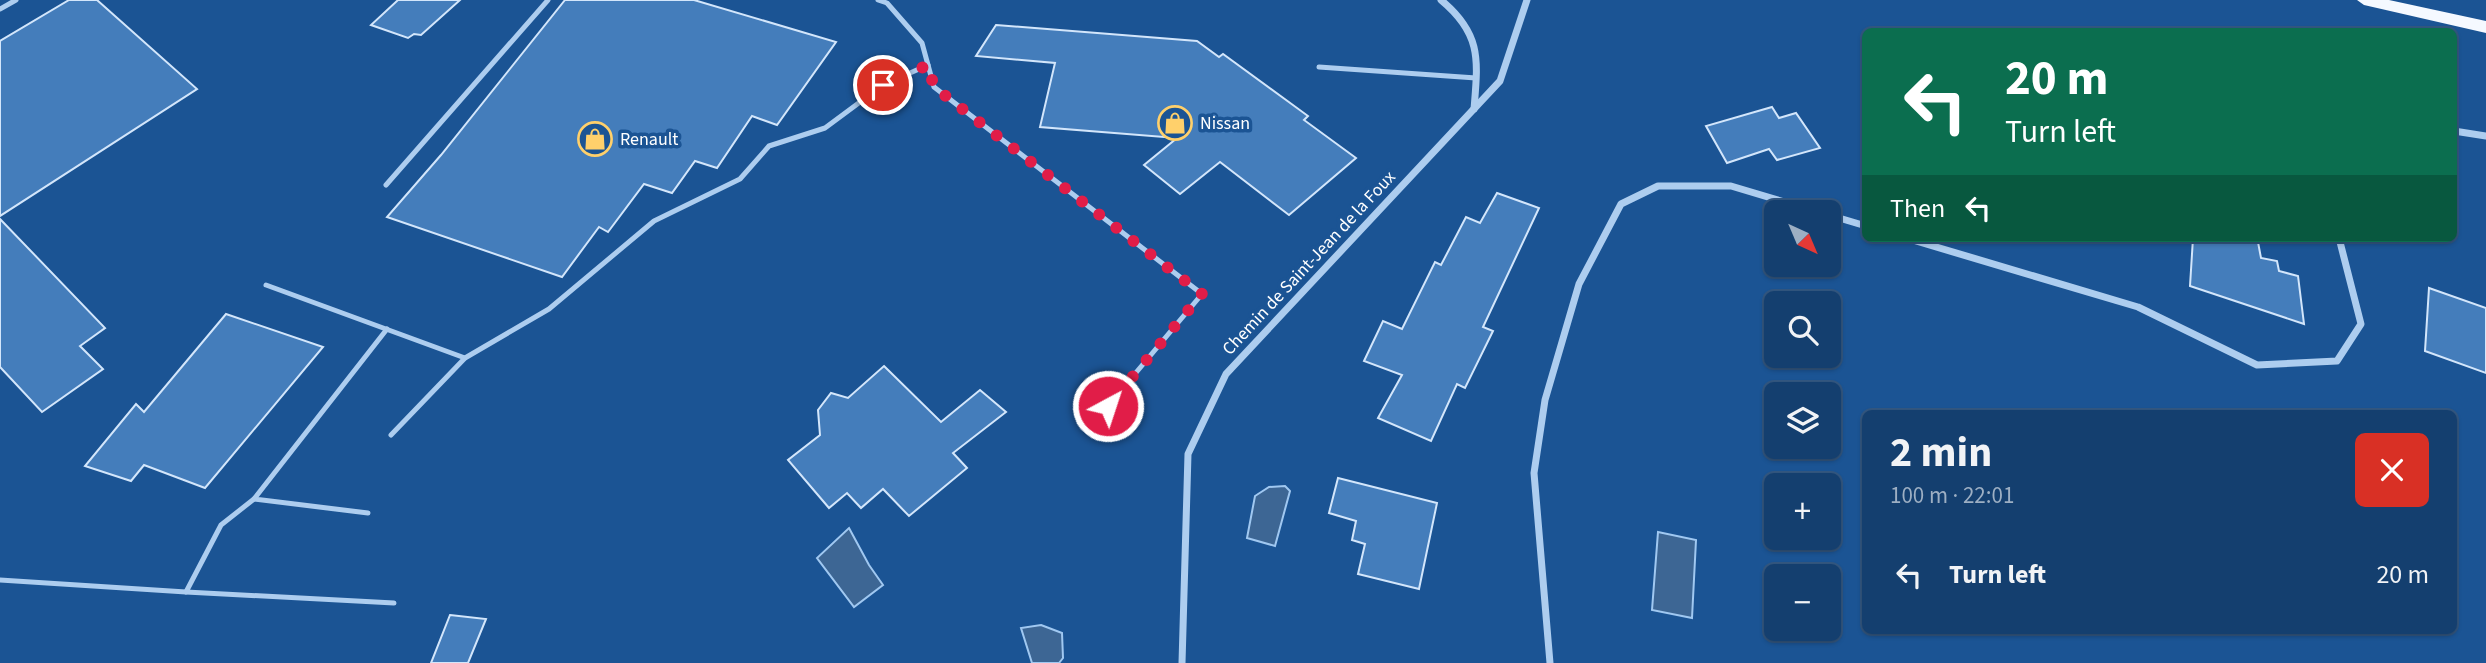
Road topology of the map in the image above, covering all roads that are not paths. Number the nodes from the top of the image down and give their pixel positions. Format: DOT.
graph roads {
  1 [pos="16,0"];
  2 [pos="548,0"];
  3 [pos="878,0"];
  4 [pos="1441,0"];
  5 [pos="1527,0"];
  6 [pos="2364,0"];
  7 [pos="890,1"];
  8 [pos="0,9"];
  9 [pos="2486,27"];
  10 [pos="928,65"];
  11 [pos="1319,67"];
  12 [pos="1476,78"];
  13 [pos="1474,109"];
  14 [pos="2457,131"];
  15 [pos="2486,136"];
  16 [pos="386,185"];
  17 [pos="1778,200"];
  18 [pos="1841,219"];
  19 [pos="1862,225"];
  20 [pos="1919,242"];
  21 [pos="2340,242"];
  22 [pos="267,285"];
  23 [pos="387,329"];
  24 [pos="465,358"];
  25 [pos="1108,406"];
  26 [pos="391,435"];
  27 [pos="254,499"];
  28 [pos="368,513"];
  29 [pos="0,580"];
  30 [pos="186,592"];
  31 [pos="394,603"];
  32 [pos="1182,663"];
  33 [pos="1550,663"];
  1 -- 8 [label="lane"];
  2 -- 16 [label="lane"];
  3 -- 7 [label="lane"];
  4 -- 12 [label="street"];
  5 -- 13 [label="street, Chemin de Saint-Jean de la Foux"];
  6 -- 9 [label="main road"];
  7 -- 10 [label="lane"];
  10 -- 24 [label="lane"];
  10 -- 25 [label="lane"];
  11 -- 12 [label="lane"];
  12 -- 13 [label="street"];
  13 -- 32 [label="street, Chemin de Saint-Jean de la Foux"];
  14 -- 15 [label="street"];
  17 -- 33 [label="street"];
  18 -- 19 [label="street"];
  20 -- 21 [label="street"];
  22 -- 23 [label="lane"];
  23 -- 24 [label="lane"];
  23 -- 27 [label="lane"];
  24 -- 26 [label="lane"];
  27 -- 28 [label="lane"];
  27 -- 30 [label="lane"];
  29 -- 30 [label="lane"];
  30 -- 31 [label="lane"];
}
